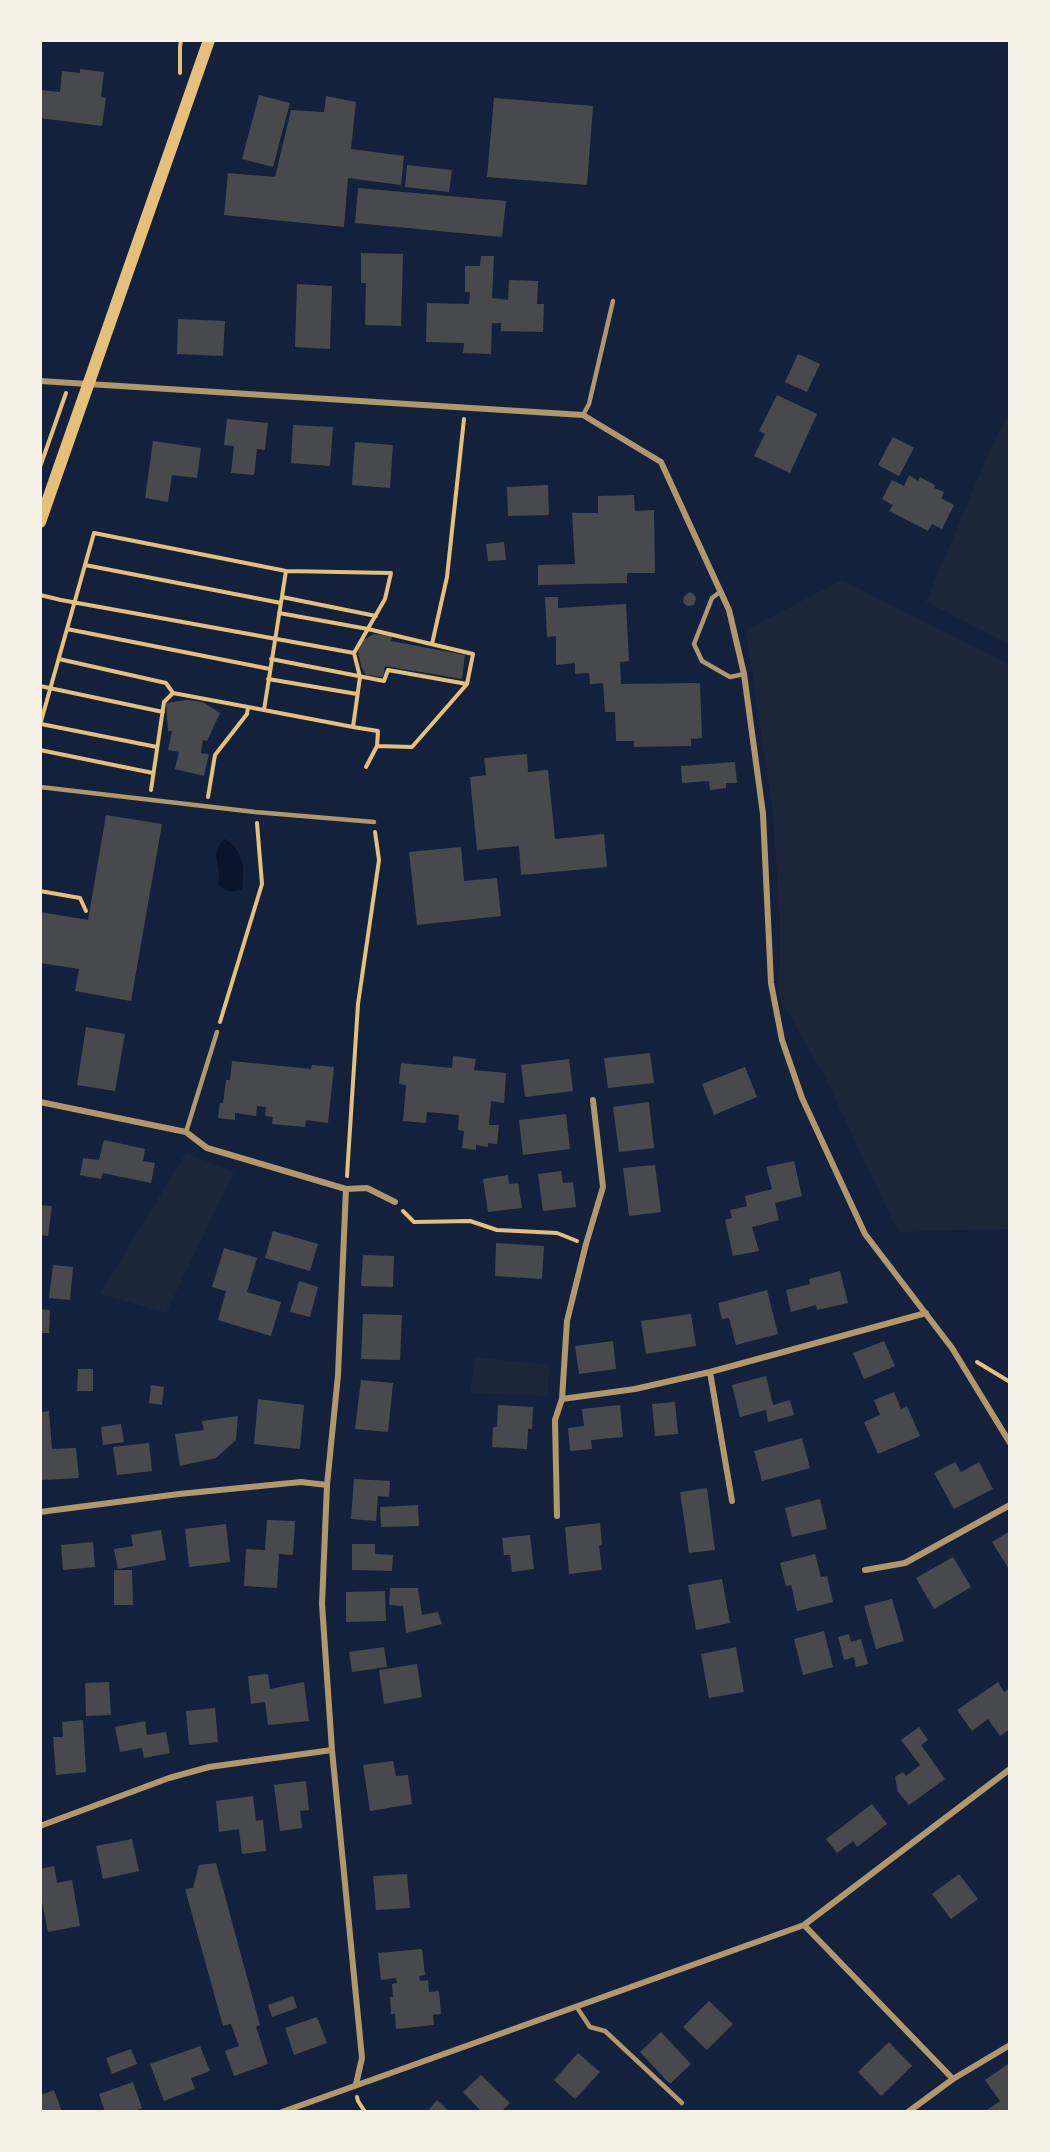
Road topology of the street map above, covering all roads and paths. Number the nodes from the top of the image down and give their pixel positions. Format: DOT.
graph roads {
  1 [pos="208,40"];
  2 [pos="613,301"];
  3 [pos="40,381"];
  4 [pos="88,385"];
  5 [pos="466,406"];
  6 [pos="583,415"];
  7 [pos="40,522"];
  8 [pos="85,566"];
  9 [pos="286,571"];
  10 [pos="721,591"];
  11 [pos="40,595"];
  12 [pos="282,597"];
  13 [pos="74,602"];
  14 [pos="280,603"];
  15 [pos="279,613"];
  16 [pos="376,616"];
  17 [pos="67,629"];
  18 [pos="368,629"];
  19 [pos="274,639"];
  20 [pos="432,644"];
  21 [pos="354,653"];
  22 [pos="59,658"];
  23 [pos="271,659"];
  24 [pos="270,669"];
  25 [pos="744,674"];
  26 [pos="360,677"];
  27 [pos="268,679"];
  28 [pos="467,684"];
  29 [pos="40,686"];
  30 [pos="51,689"];
  31 [pos="173,693"];
  32 [pos="357,694"];
  33 [pos="248,707"];
  34 [pos="264,710"];
  35 [pos="163,712"];
  36 [pos="41,725"];
  37 [pos="353,727"];
  38 [pos="377,746"];
  39 [pos="157,747"];
  40 [pos="40,750"];
  41 [pos="366,767"];
  42 [pos="153,773"];
  43 [pos="40,787"];
  44 [pos="149,800"];
  45 [pos="206,806"];
  46 [pos="255,812"];
  47 [pos="374,822"];
  48 [pos="40,891"];
  49 [pos="86,912"];
  50 [pos="217,1032"];
  51 [pos="592,1100"];
  52 [pos="40,1102"];
  53 [pos="186,1132"];
  54 [pos="346,1189"];
  55 [pos="395,1202"];
  56 [pos="586,1244"];
  57 [pos="926,1313"];
  58 [pos="952,1348"];
  59 [pos="710,1372"];
  60 [pos="1010,1382"];
  61 [pos="562,1399"];
  62 [pos="1010,1443"];
  63 [pos="327,1485"];
  64 [pos="732,1501"];
  65 [pos="1010,1505"];
  66 [pos="40,1512"];
  67 [pos="557,1516"];
  68 [pos="865,1570"];
  69 [pos="332,1750"];
  70 [pos="1010,1769"];
  71 [pos="40,1826"];
  72 [pos="804,1925"];
  73 [pos="576,2006"];
  74 [pos="1010,2044"];
  75 [pos="953,2079"];
  76 [pos="356,2084"];
  77 [pos="682,2103"];
  78 [pos="282,2112"];
  79 [pos="908,2112"];
  1 -- 4 [label="main road"];
  2 -- 6 [label="lane"];
  3 -- 4 [label="street"];
  4 -- 5 [label="street"];
  4 -- 7 [label="main road"];
  5 -- 6 [label="street"];
  5 -- 20 [label="path"];
  6 -- 10 [label="street"];
  8 -- 9 [label="path"];
  8 -- 13 [label="path"];
  8 -- 14 [label="path"];
  9 -- 12 [label="path"];
  9 -- 16 [label="path"];
  10 -- 25 [label="street"];
  10 -- 25 [label="lane"];
  11 -- 13 [label="path"];
  12 -- 14 [label="path"];
  12 -- 16 [label="path"];
  13 -- 17 [label="path"];
  13 -- 19 [label="path"];
  14 -- 15 [label="path"];
  15 -- 18 [label="path"];
  15 -- 19 [label="path"];
  16 -- 18 [label="path"];
  17 -- 22 [label="path"];
  17 -- 24 [label="path"];
  18 -- 20 [label="path"];
  18 -- 21 [label="path"];
  19 -- 21 [label="path"];
  19 -- 23 [label="path"];
  20 -- 28 [label="path"];
  21 -- 26 [label="path"];
  22 -- 30 [label="path"];
  22 -- 31 [label="path"];
  23 -- 24 [label="path"];
  23 -- 26 [label="path"];
  24 -- 27 [label="path"];
  25 -- 57 [label="street"];
  26 -- 28 [label="path"];
  26 -- 32 [label="path"];
  27 -- 32 [label="path"];
  27 -- 34 [label="path"];
  28 -- 38 [label="path"];
  29 -- 30 [label="path"];
  30 -- 35 [label="path"];
  30 -- 36 [label="path"];
  31 -- 33 [label="path"];
  31 -- 35 [label="path"];
  32 -- 37 [label="path"];
  33 -- 34 [label="path"];
  33 -- 45 [label="path"];
  34 -- 37 [label="path"];
  35 -- 39 [label="path"];
  36 -- 39 [label="path"];
  37 -- 38 [label="path"];
  38 -- 41 [label="path"];
  39 -- 42 [label="path"];
  40 -- 42 [label="path"];
  42 -- 44 [label="path"];
  43 -- 44 [label="lane"];
  44 -- 45 [label="lane"];
  45 -- 46 [label="lane"];
  46 -- 47 [label="lane"];
  46 -- 50 [label="path"];
  47 -- 54 [label="path"];
  48 -- 49 [label="path"];
  50 -- 53 [label="lane"];
  51 -- 56 [label="street"];
  52 -- 53 [label="street"];
  53 -- 54 [label="street"];
  54 -- 55 [label="street"];
  54 -- 63 [label="street"];
  55 -- 56 [label="path"];
  56 -- 61 [label="street"];
  57 -- 58 [label="street"];
  57 -- 59 [label="street"];
  58 -- 60 [label="path"];
  58 -- 62 [label="street"];
  59 -- 61 [label="street"];
  59 -- 64 [label="street"];
  61 -- 67 [label="street"];
  63 -- 66 [label="street"];
  63 -- 69 [label="street"];
  65 -- 68 [label="street"];
  69 -- 71 [label="street"];
  69 -- 76 [label="street"];
  70 -- 72 [label="street"];
  72 -- 73 [label="street"];
  72 -- 75 [label="street"];
  73 -- 76 [label="street"];
  73 -- 77 [label="lane"];
  74 -- 75 [label="street"];
  75 -- 79 [label="street"];
  76 -- 78 [label="street"];
}
